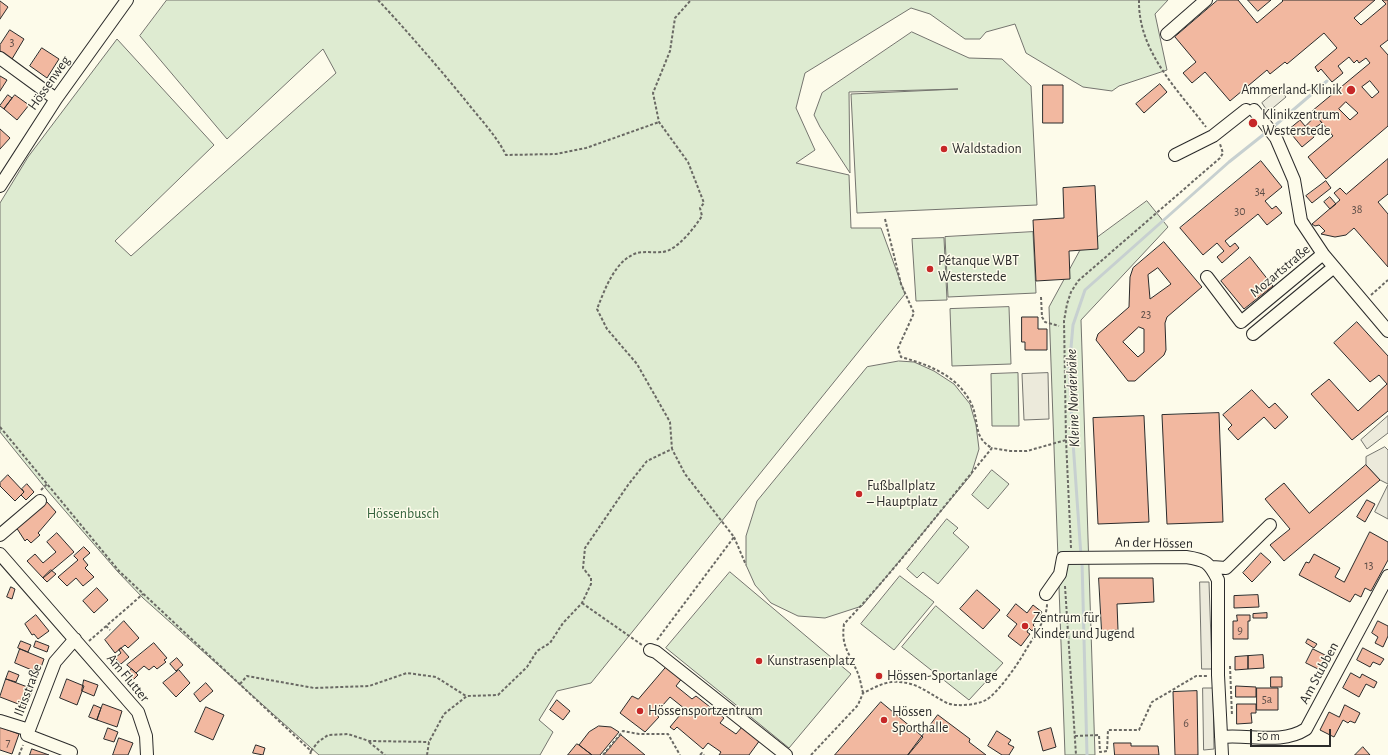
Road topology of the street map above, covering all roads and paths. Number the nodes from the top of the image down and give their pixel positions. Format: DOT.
graph roads {
  1 [pos="127,0"];
  2 [pos="378,0"];
  3 [pos="691,0"];
  4 [pos="1139,0"];
  5 [pos="1206,0"];
  6 [pos="1167,34"];
  7 [pos="0,58"];
  8 [pos="56,99"];
  9 [pos="659,122"];
  10 [pos="1213,136"];
  11 [pos="1175,155"];
  12 [pos="0,186"];
  13 [pos="885,219"];
  14 [pos="1323,254"];
  15 [pos="1334,267"];
  16 [pos="1207,277"];
  17 [pos="1388,280"];
  18 [pos="1041,297"];
  19 [pos="1363,302"];
  20 [pos="1059,326"];
  21 [pos="1388,331"];
  22 [pos="1253,334"];
  23 [pos="0,427"];
  24 [pos="1066,440"];
  25 [pos="992,448"];
  26 [pos="672,449"];
  27 [pos="40,501"];
  28 [pos="1270,525"];
  29 [pos="0,535"];
  30 [pos="734,537"];
  31 [pos="0,554"];
  32 [pos="1074,558"];
  33 [pos="746,565"];
  34 [pos="1212,567"];
  35 [pos="1388,576"];
  36 [pos="1065,582"];
  37 [pos="143,594"];
  38 [pos="1046,594"];
  39 [pos="582,603"];
  40 [pos="106,626"];
  41 [pos="110,630"];
  42 [pos="79,643"];
  43 [pos="650,650"];
  44 [pos="1230,659"];
  45 [pos="1218,675"];
  46 [pos="240,684"];
  47 [pos="863,693"];
  48 [pos="467,696"];
  49 [pos="0,721"];
  50 [pos="28,732"];
  51 [pos="1075,736"];
  52 [pos="1227,736"];
  53 [pos="369,741"];
  54 [pos="429,742"];
  55 [pos="311,751"];
  56 [pos="71,752"];
  57 [pos="147,755"];
  58 [pos="310,755"];
  59 [pos="385,755"];
  60 [pos="427,755"];
  61 [pos="602,755"];
  62 [pos="680,755"];
  63 [pos="700,755"];
  64 [pos="704,755"];
  65 [pos="786,755"];
  66 [pos="811,755"];
  67 [pos="1076,755"];
  68 [pos="1222,755"];
  1 -- 8 [label="street, Hössenweg"];
  2 -- 9 [label="path"];
  3 -- 9 [label="path"];
  4 -- 10 [label="path"];
  5 -- 6 [label="street"];
  7 -- 8 [label="street"];
  8 -- 12 [label="street, Hössenweg"];
  9 -- 26 [label="path"];
  10 -- 11 [label="street"];
  10 -- 14 [label="street"];
  10 -- 24 [label="path"];
  13 -- 25 [label="path"];
  14 -- 15 [label="street, Mozartstraße"];
  14 -- 16 [label="street, Mozartstraße"];
  15 -- 19 [label="street, Mozartstraße"];
  15 -- 22 [label="street"];
  17 -- 19 [label="path"];
  18 -- 20 [label="path"];
  19 -- 21 [label="street, Mozartstraße"];
  23 -- 37 [label="path"];
  24 -- 25 [label="path"];
  24 -- 32 [label="path"];
  25 -- 47 [label="path"];
  26 -- 30 [label="path"];
  26 -- 39 [label="path"];
  27 -- 29 [label="street"];
  28 -- 34 [label="street"];
  30 -- 33 [label="path"];
  30 -- 43 [label="path"];
  31 -- 42 [label="street, Am Flutter"];
  32 -- 34 [label="street, An der Hössen"];
  32 -- 38 [label="street"];
  34 -- 45 [label="street"];
  35 -- 52 [label="street, Am Stubben"];
  36 -- 51 [label="path"];
  37 -- 40 [label="path"];
  37 -- 46 [label="path"];
  38 -- 47 [label="path"];
  39 -- 43 [label="path"];
  39 -- 48 [label="path"];
  40 -- 41 [label="path"];
  40 -- 42 [label="path"];
  42 -- 50 [label="street, Iltisstraße"];
  42 -- 57 [label="street, Am Flutter"];
  43 -- 65 [label="street"];
  44 -- 52 [label="path"];
  45 -- 51 [label="path"];
  45 -- 52 [label="street"];
  46 -- 48 [label="path"];
  46 -- 55 [label="path"];
  47 -- 66 [label="path"];
  48 -- 54 [label="path"];
  49 -- 50 [label="street"];
  50 -- 56 [label="street"];
  51 -- 67 [label="path"];
  52 -- 68 [label="street"];
  53 -- 54 [label="path"];
  53 -- 55 [label="path"];
  53 -- 59 [label="path"];
  54 -- 60 [label="path"];
  55 -- 58 [label="path"];
  61 -- 62 [label="path"];
  63 -- 64 [label="path"];
}
